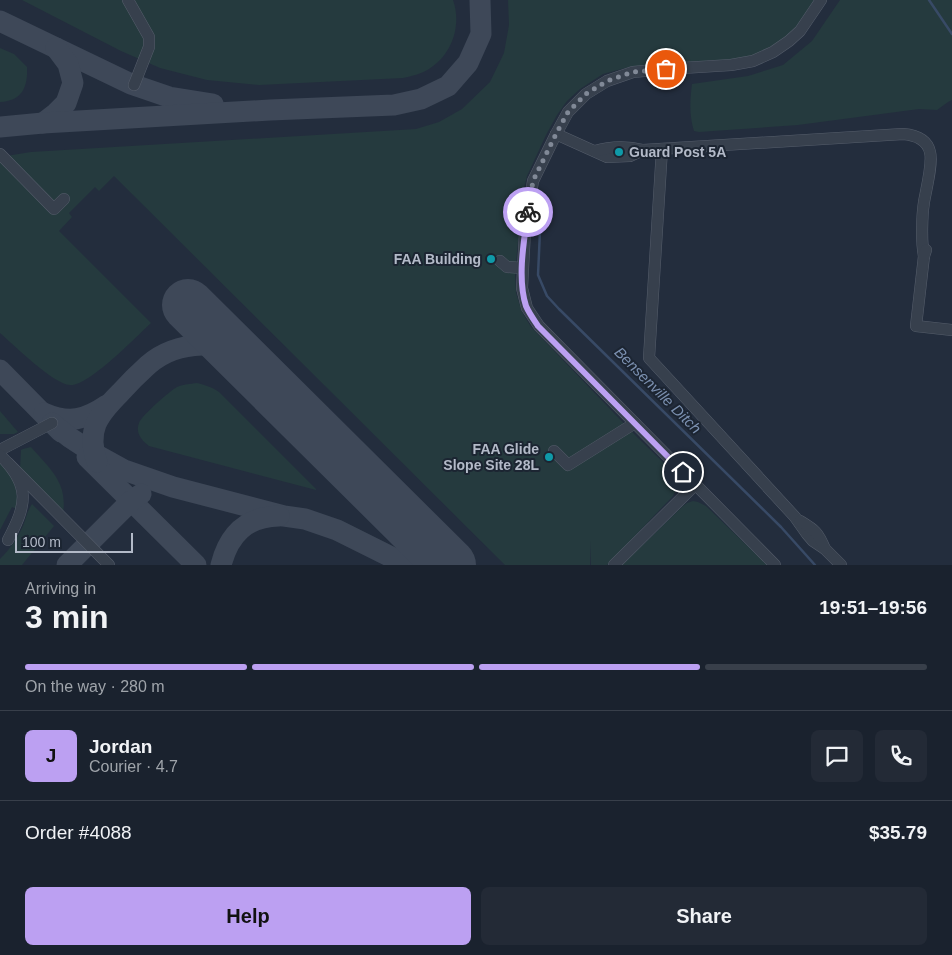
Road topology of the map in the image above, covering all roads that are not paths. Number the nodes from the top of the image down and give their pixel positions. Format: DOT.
graph roads {
  1 [pos="128,0"];
  2 [pos="821,0"];
  3 [pos="134,85"];
  4 [pos="556,134"];
  5 [pos="662,149"];
  6 [pos="0,154"];
  7 [pos="64,199"];
  8 [pos="500,260"];
  9 [pos="522,268"];
  10 [pos="952,330"];
  11 [pos="52,423"];
  12 [pos="635,423"];
  13 [pos="0,450"];
  14 [pos="554,451"];
  15 [pos="4,459"];
  16 [pos="695,484"];
  17 [pos="23,490"];
  18 [pos="8,540"];
  19 [pos="101,565"];
  20 [pos="109,565"];
  21 [pos="614,565"];
  22 [pos="775,565"];
  23 [pos="841,565"];
  1 -- 3 [label="lane"];
  2 -- 4 [label="lane"];
  4 -- 5 [label="lane"];
  4 -- 9 [label="lane"];
  5 -- 10 [label="lane"];
  5 -- 23 [label="lane"];
  6 -- 7 [label="lane"];
  8 -- 9 [label="lane"];
  9 -- 12 [label="lane"];
  11 -- 13 [label="lane"];
  12 -- 14 [label="lane"];
  12 -- 16 [label="lane"];
  15 -- 17 [label="lane"];
  15 -- 20 [label="lane"];
  16 -- 21 [label="lane"];
  16 -- 22 [label="lane"];
  17 -- 18 [label="lane"];
  17 -- 19 [label="lane"];
}
